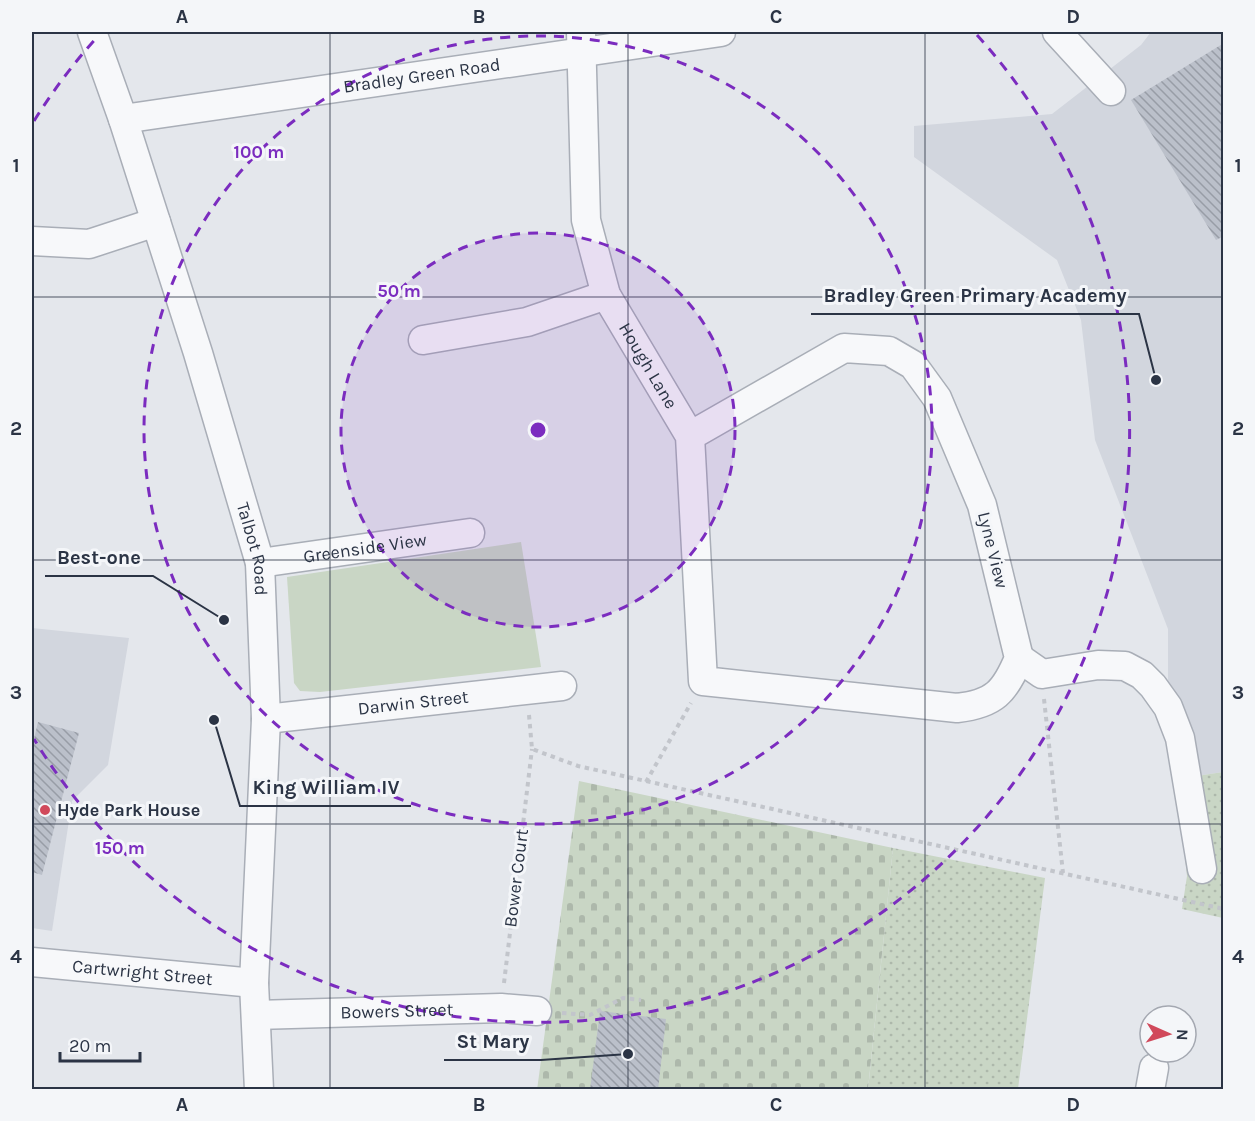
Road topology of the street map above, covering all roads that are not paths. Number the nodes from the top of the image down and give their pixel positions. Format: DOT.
graph roads {
  1 [pos="92,32"];
  2 [pos="721,32"];
  3 [pos="1057,32"];
  4 [pos="581,42"];
  5 [pos="1111,91"];
  6 [pos="123,119"];
  7 [pos="156,222"];
  8 [pos="32,241"];
  9 [pos="606,295"];
  10 [pos="423,340"];
  11 [pos="690,436"];
  12 [pos="471,534"];
  13 [pos="260,563"];
  14 [pos="1019,658"];
  15 [pos="562,686"];
  16 [pos="266,719"];
  17 [pos="1202,869"];
  18 [pos="32,962"];
  19 [pos="255,983"];
  20 [pos="537,1011"];
  21 [pos="256,1015"];
  22 [pos="259,1089"];
  1 -- 6 [label="street, Talbot Road"];
  2 -- 4 [label="street, Bradley Green Road"];
  3 -- 5 [label="street"];
  4 -- 6 [label="street, Bradley Green Road"];
  4 -- 9 [label="street, Hough Lane"];
  6 -- 7 [label="street, Talbot Road"];
  7 -- 8 [label="street"];
  7 -- 13 [label="street, Talbot Road"];
  9 -- 10 [label="street"];
  9 -- 11 [label="street, Hough Lane"];
  11 -- 14 [label="street, Lyne View"];
  11 -- 14 [label="street, Hough Lane"];
  12 -- 13 [label="street, Greenside View"];
  13 -- 16 [label="street, Talbot Road"];
  14 -- 17 [label="street"];
  15 -- 16 [label="street, Darwin Street"];
  16 -- 19 [label="street, Talbot Road"];
  18 -- 19 [label="street, Cartwright Street"];
  19 -- 21 [label="street, Talbot Road"];
  20 -- 21 [label="street, Bowers Street"];
  21 -- 22 [label="street, Talbot Road"];
}
